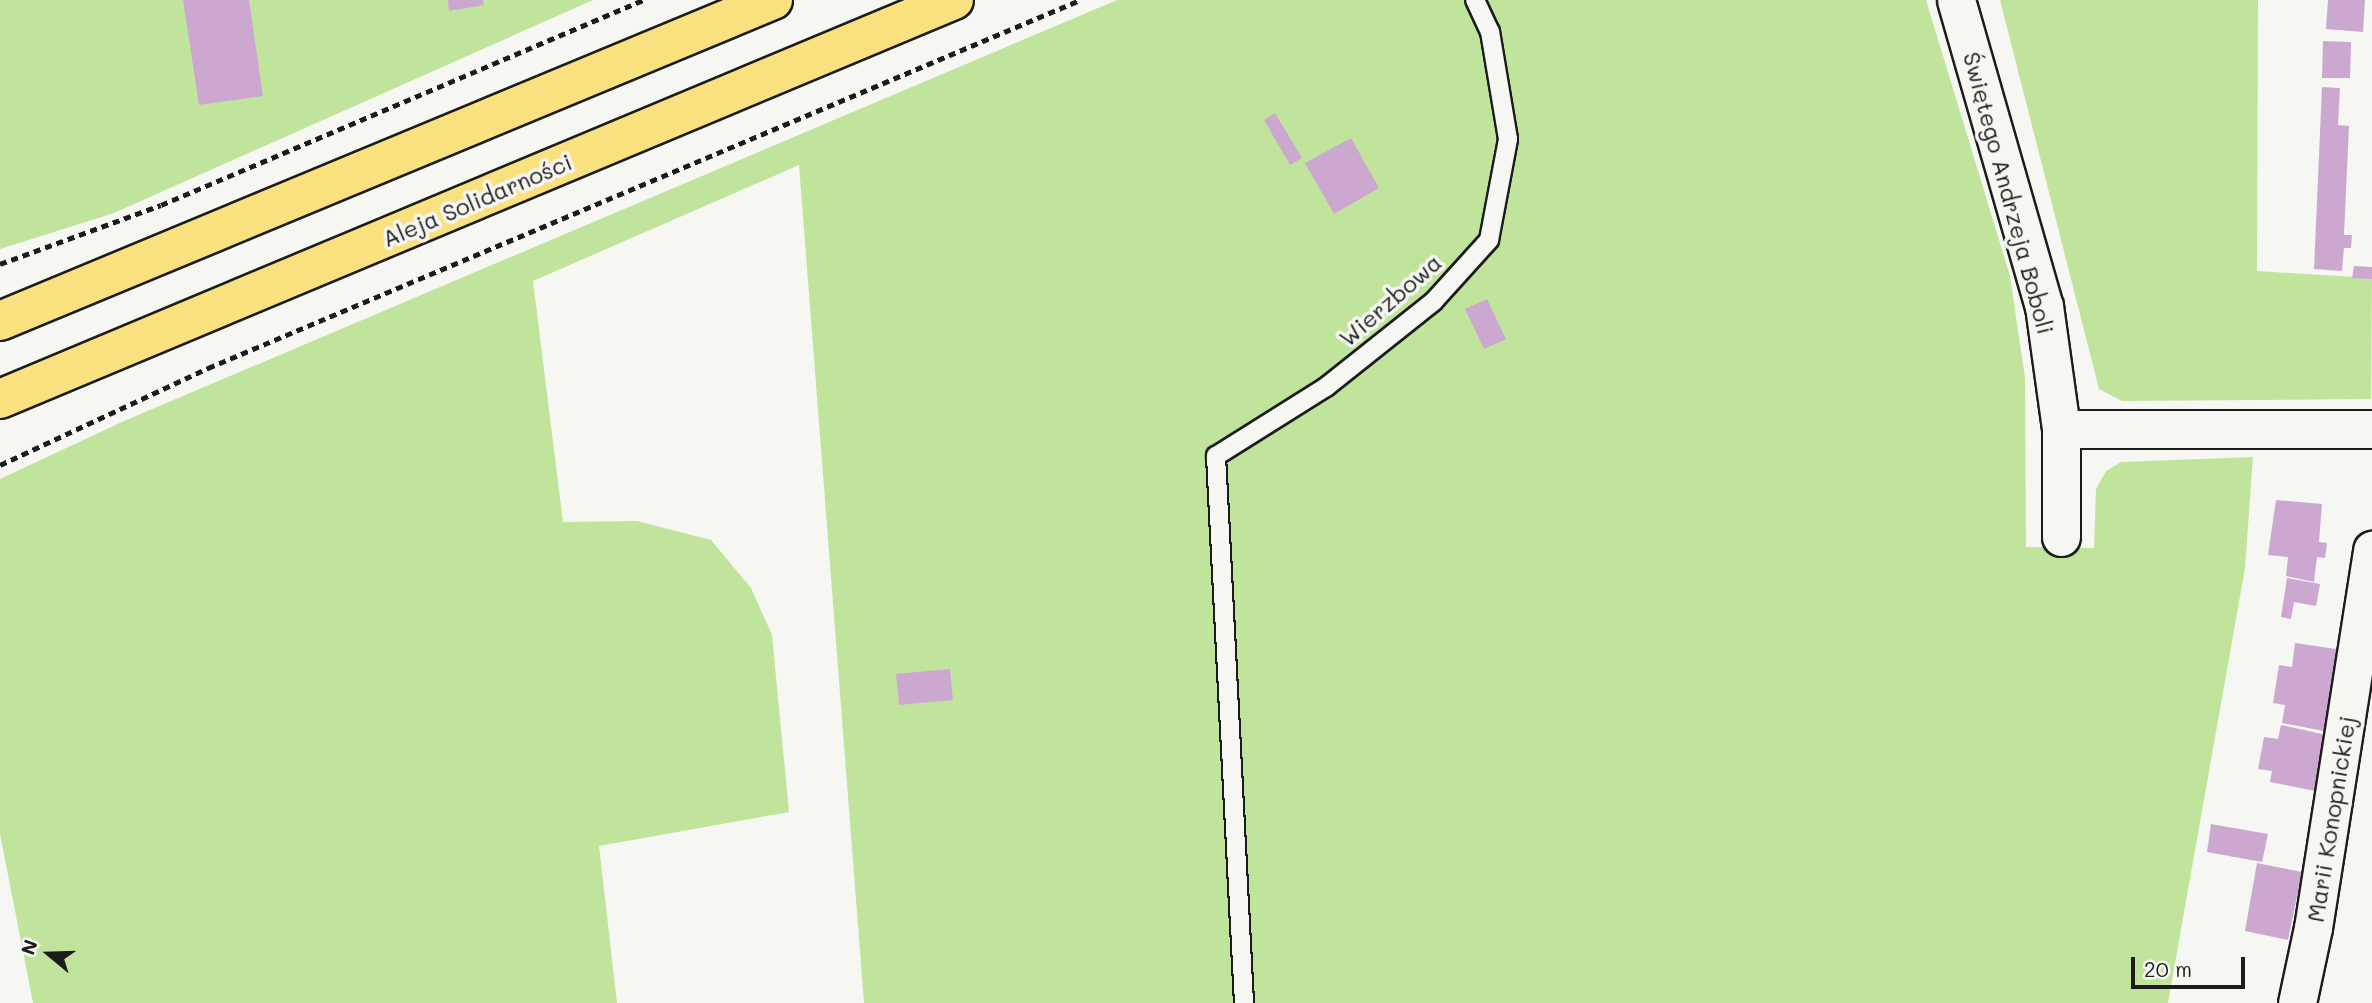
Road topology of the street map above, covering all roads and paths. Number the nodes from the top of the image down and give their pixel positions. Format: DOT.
graph roads {
  1 [pos="643,0"];
  2 [pos="773,0"];
  3 [pos="954,0"];
  4 [pos="1080,0"];
  5 [pos="1475,0"];
  6 [pos="1956,0"];
  7 [pos="0,264"];
  8 [pos="0,321"];
  9 [pos="0,399"];
  10 [pos="2061,429"];
  11 [pos="2372,429"];
  12 [pos="0,466"];
  13 [pos="2061,537"];
  14 [pos="2372,550"];
  15 [pos="1244,1003"];
  16 [pos="2297,1003"];
  1 -- 7 [label="path"];
  2 -- 8 [label="highway"];
  3 -- 9 [label="highway, Aleja Solidarności"];
  4 -- 12 [label="path"];
  5 -- 15 [label="lane, Wierzbowa"];
  6 -- 10 [label="street, Świętego Andrzeja Boboli"];
  10 -- 11 [label="street"];
  10 -- 13 [label="street, Świętego Andrzeja Boboli"];
  14 -- 16 [label="street, Marii Konopnickiej"];
}
